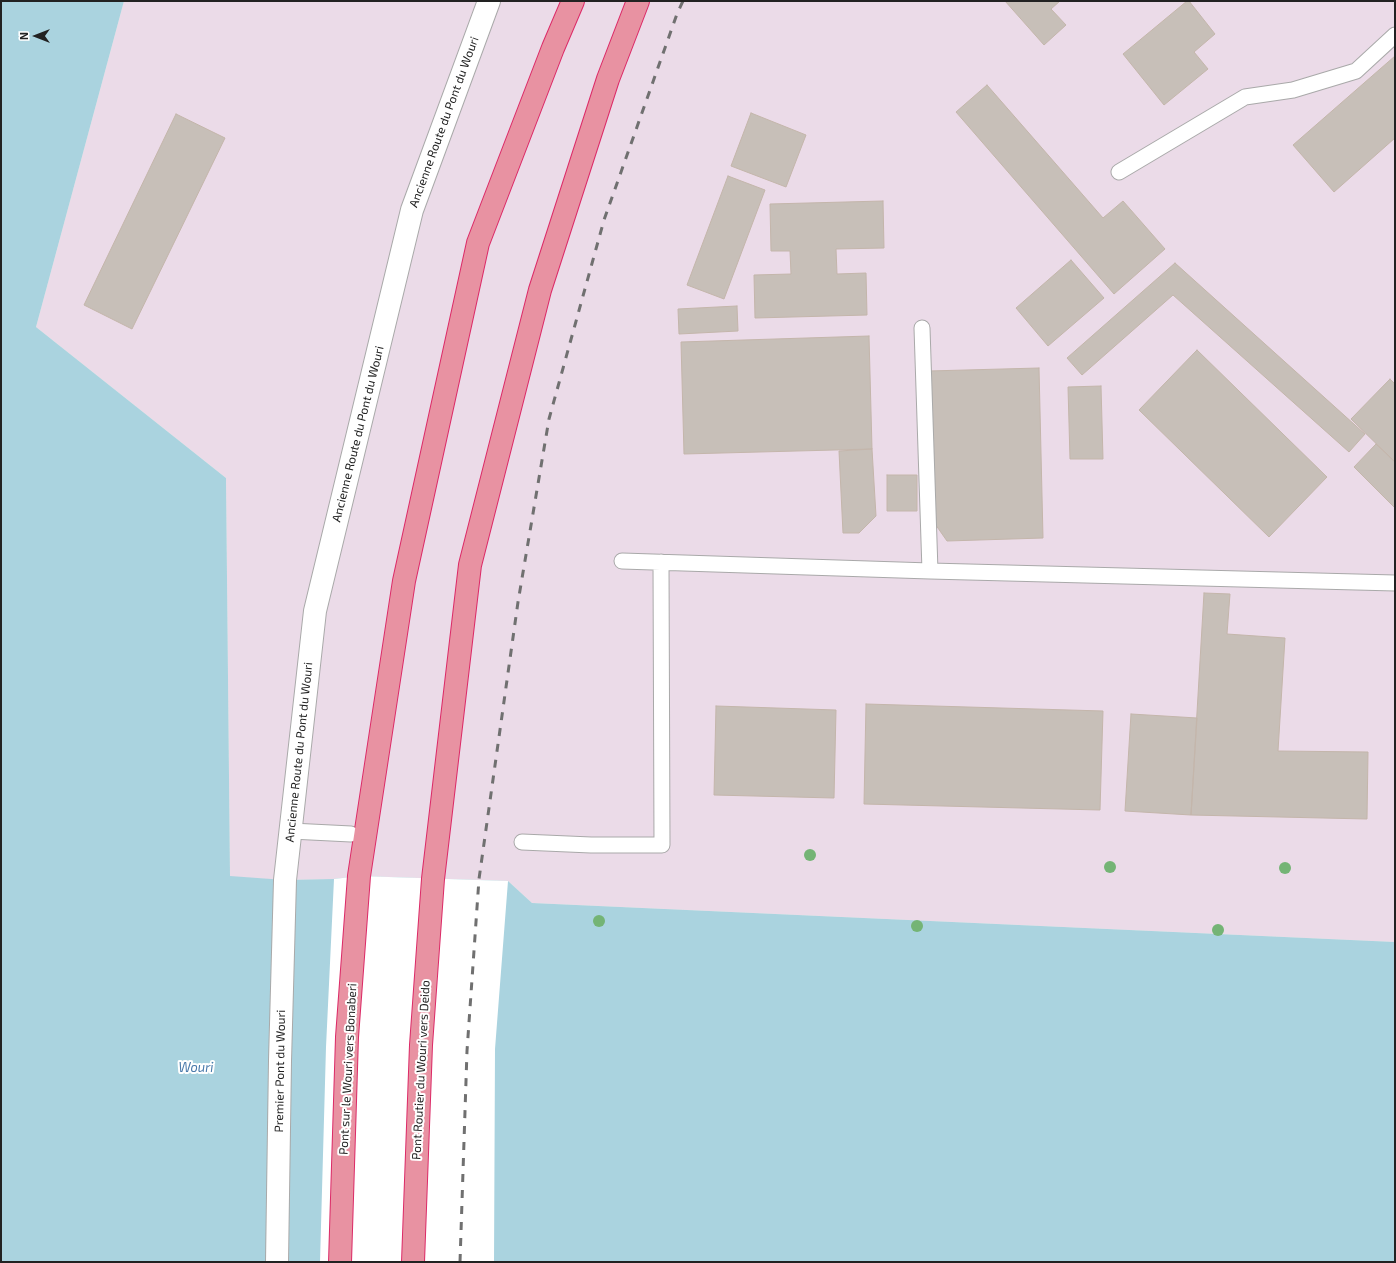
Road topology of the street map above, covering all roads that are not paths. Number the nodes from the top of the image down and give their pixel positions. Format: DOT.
graph roads {
  1 [pos="489,1"];
  2 [pos="573,1"];
  3 [pos="638,1"];
  4 [pos="1395,35"];
  5 [pos="1119,172"];
  6 [pos="922,328"];
  7 [pos="622,561"];
  8 [pos="662,562"];
  9 [pos="930,571"];
  10 [pos="1395,583"];
  11 [pos="291,831"];
  12 [pos="351,834"];
  13 [pos="522,842"];
  14 [pos="285,880"];
  15 [pos="277,1262"];
  16 [pos="340,1262"];
  17 [pos="413,1262"];
  1 -- 11 [label="street, Ancienne Route du Pont du Wouri"];
  2 -- 16 [label="highway, Pont sur le Wouri vers Bonaberi"];
  3 -- 17 [label="highway, Pont Routier du Wouri vers Deido"];
  4 -- 5 [label="lane"];
  6 -- 9 [label="lane"];
  7 -- 8 [label="lane"];
  8 -- 9 [label="lane"];
  8 -- 13 [label="lane"];
  9 -- 10 [label="lane"];
  11 -- 12 [label="lane"];
  11 -- 14 [label="street, Ancienne Route du Pont du Wouri"];
  14 -- 15 [label="street, Premier Pont du Wouri"];
}
